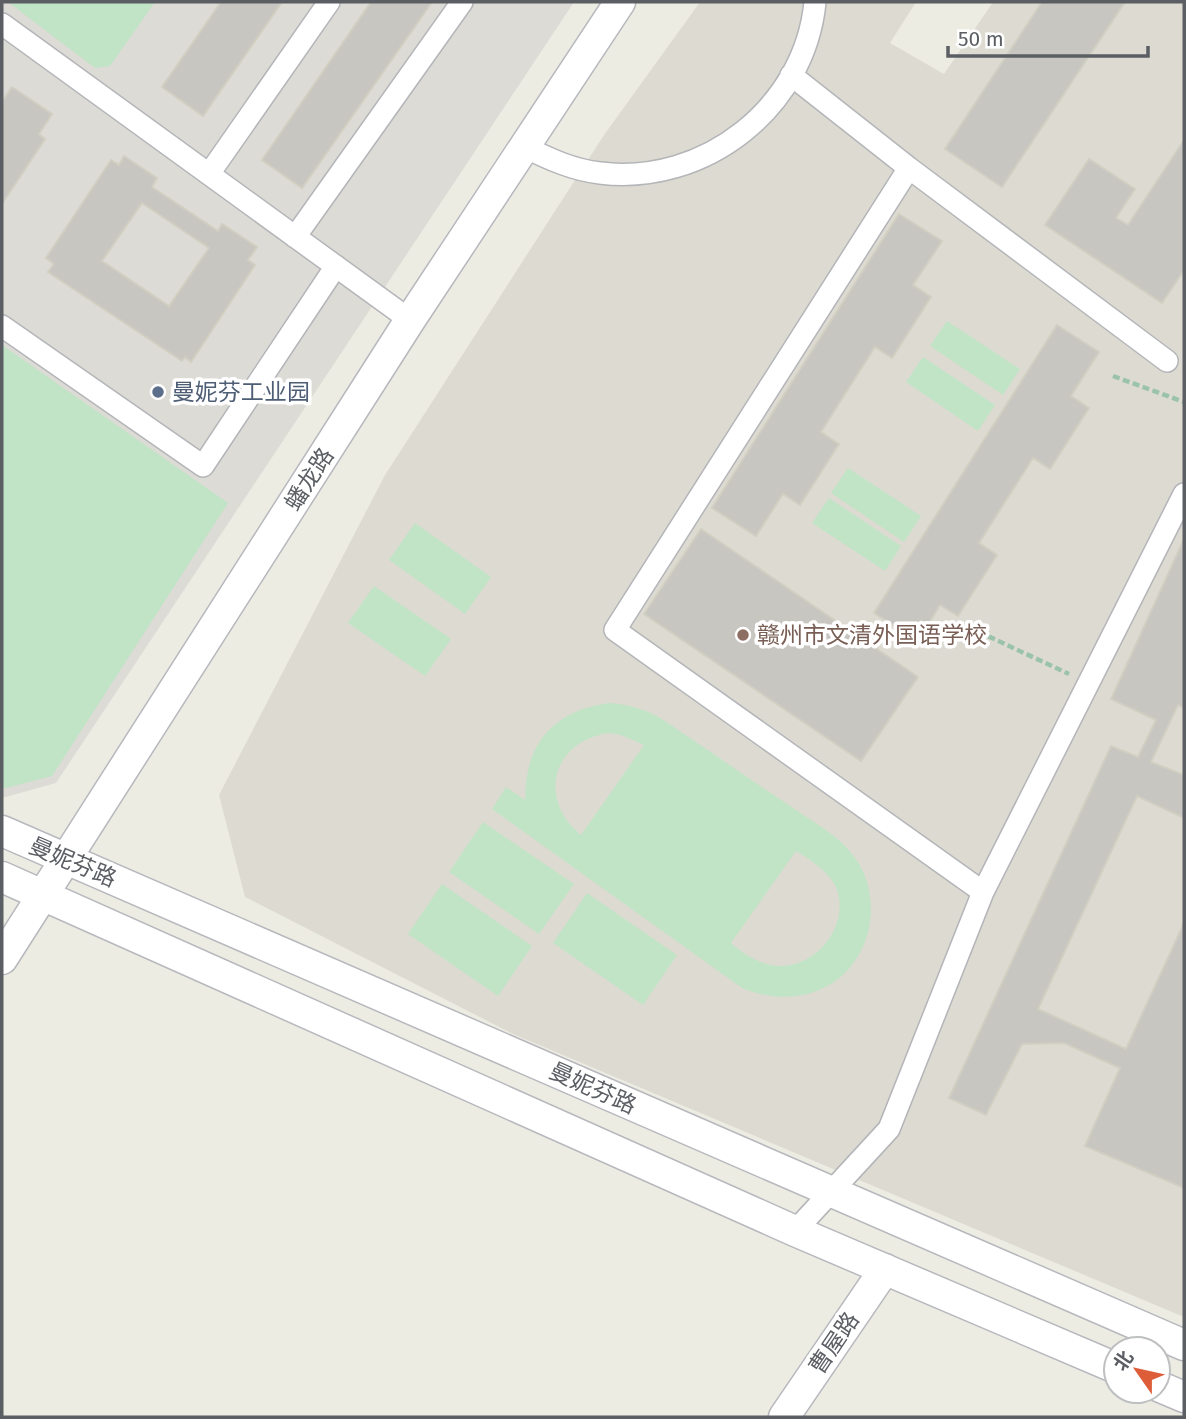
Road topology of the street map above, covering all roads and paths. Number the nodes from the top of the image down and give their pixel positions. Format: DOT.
graph roads {
  1 [pos="329,2"];
  2 [pos="462,2"];
  3 [pos="620,2"];
  4 [pos="815,2"];
  5 [pos="2,25"];
  6 [pos="792,75"];
  7 [pos="525,147"];
  8 [pos="909,168"];
  9 [pos="209,174"];
  10 [pos="295,237"];
  11 [pos="336,266"];
  12 [pos="410,320"];
  13 [pos="2,326"];
  14 [pos="1167,361"];
  15 [pos="1113,376"];
  16 [pos="1184,402"];
  17 [pos="1184,494"];
  18 [pos="960,623"];
  19 [pos="1088,683"];
  20 [pos="2,831"];
  21 [pos="67,859"];
  22 [pos="2,877"];
  23 [pos="983,892"];
  24 [pos="43,896"];
  25 [pos="2,958"];
  26 [pos="831,1192"];
  27 [pos="795,1231"];
  28 [pos="885,1269"];
  29 [pos="1184,1345"];
  30 [pos="1102,1362"];
  31 [pos="784,1417"];
  1 -- 9 [label="street"];
  2 -- 10 [label="street"];
  3 -- 7 [label="main road, 蟠龙路"];
  4 -- 6 [label="street"];
  5 -- 9 [label="street"];
  6 -- 7 [label="street"];
  6 -- 8 [label="street"];
  7 -- 12 [label="main road, 蟠龙路"];
  8 -- 14 [label="street"];
  8 -- 23 [label="street"];
  9 -- 10 [label="street"];
  10 -- 11 [label="street"];
  11 -- 12 [label="street"];
  11 -- 13 [label="street"];
  12 -- 21 [label="main road, 蟠龙路"];
  15 -- 16 [label="path"];
  17 -- 19 [label="street"];
  18 -- 19 [label="path"];
  19 -- 23 [label="street"];
  20 -- 21 [label="main road, 曼妮芬路"];
  21 -- 24 [label="main road, 蟠龙路"];
  21 -- 26 [label="main road, 曼妮芬路"];
  22 -- 24 [label="main road, 曼妮芬路"];
  23 -- 26 [label="street"];
  24 -- 25 [label="main road, 蟠龙路"];
  24 -- 27 [label="main road, 曼妮芬路"];
  26 -- 27 [label="street"];
  26 -- 29 [label="main road, 曼妮芬路"];
  27 -- 28 [label="main road, 曼妮芬路"];
  28 -- 30 [label="main road, 曼妮芬路"];
  28 -- 31 [label="main road, 曹屋路"];
}
